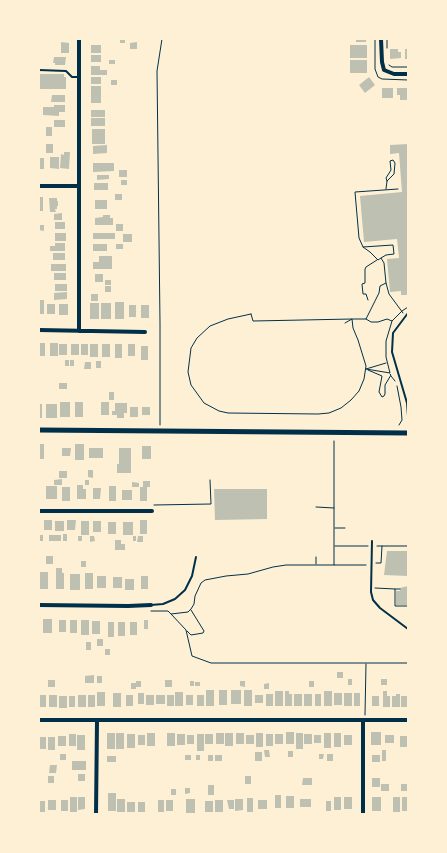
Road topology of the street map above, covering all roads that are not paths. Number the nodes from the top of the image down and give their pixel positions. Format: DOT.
graph roads {
  1 [pos="78,39"];
  2 [pos="381,39"];
  3 [pos="39,70"];
  4 [pos="408,74"];
  5 [pos="79,77"];
  6 [pos="39,186"];
  7 [pos="79,186"];
  8 [pos="408,313"];
  9 [pos="39,330"];
  10 [pos="79,331"];
  11 [pos="145,332"];
  12 [pos="408,416"];
  13 [pos="39,430"];
  14 [pos="408,433"];
  15 [pos="39,511"];
  16 [pos="152,511"];
  17 [pos="372,541"];
  18 [pos="196,557"];
  19 [pos="39,605"];
  20 [pos="151,605"];
  21 [pos="408,629"];
  22 [pos="39,720"];
  23 [pos="363,720"];
  24 [pos="408,720"];
  25 [pos="97,721"];
  26 [pos="96,814"];
  27 [pos="363,814"];
  1 -- 5 [label="street"];
  2 -- 4 [label="street"];
  3 -- 5 [label="lane"];
  5 -- 7 [label="street"];
  6 -- 7 [label="street"];
  7 -- 10 [label="street"];
  8 -- 12 [label="lane"];
  9 -- 10 [label="street"];
  10 -- 11 [label="street"];
  13 -- 14 [label="street"];
  15 -- 16 [label="street"];
  17 -- 21 [label="lane"];
  18 -- 20 [label="lane"];
  19 -- 20 [label="street"];
  22 -- 25 [label="street"];
  23 -- 24 [label="street"];
  23 -- 25 [label="street"];
  23 -- 27 [label="street"];
  25 -- 26 [label="street"];
}
